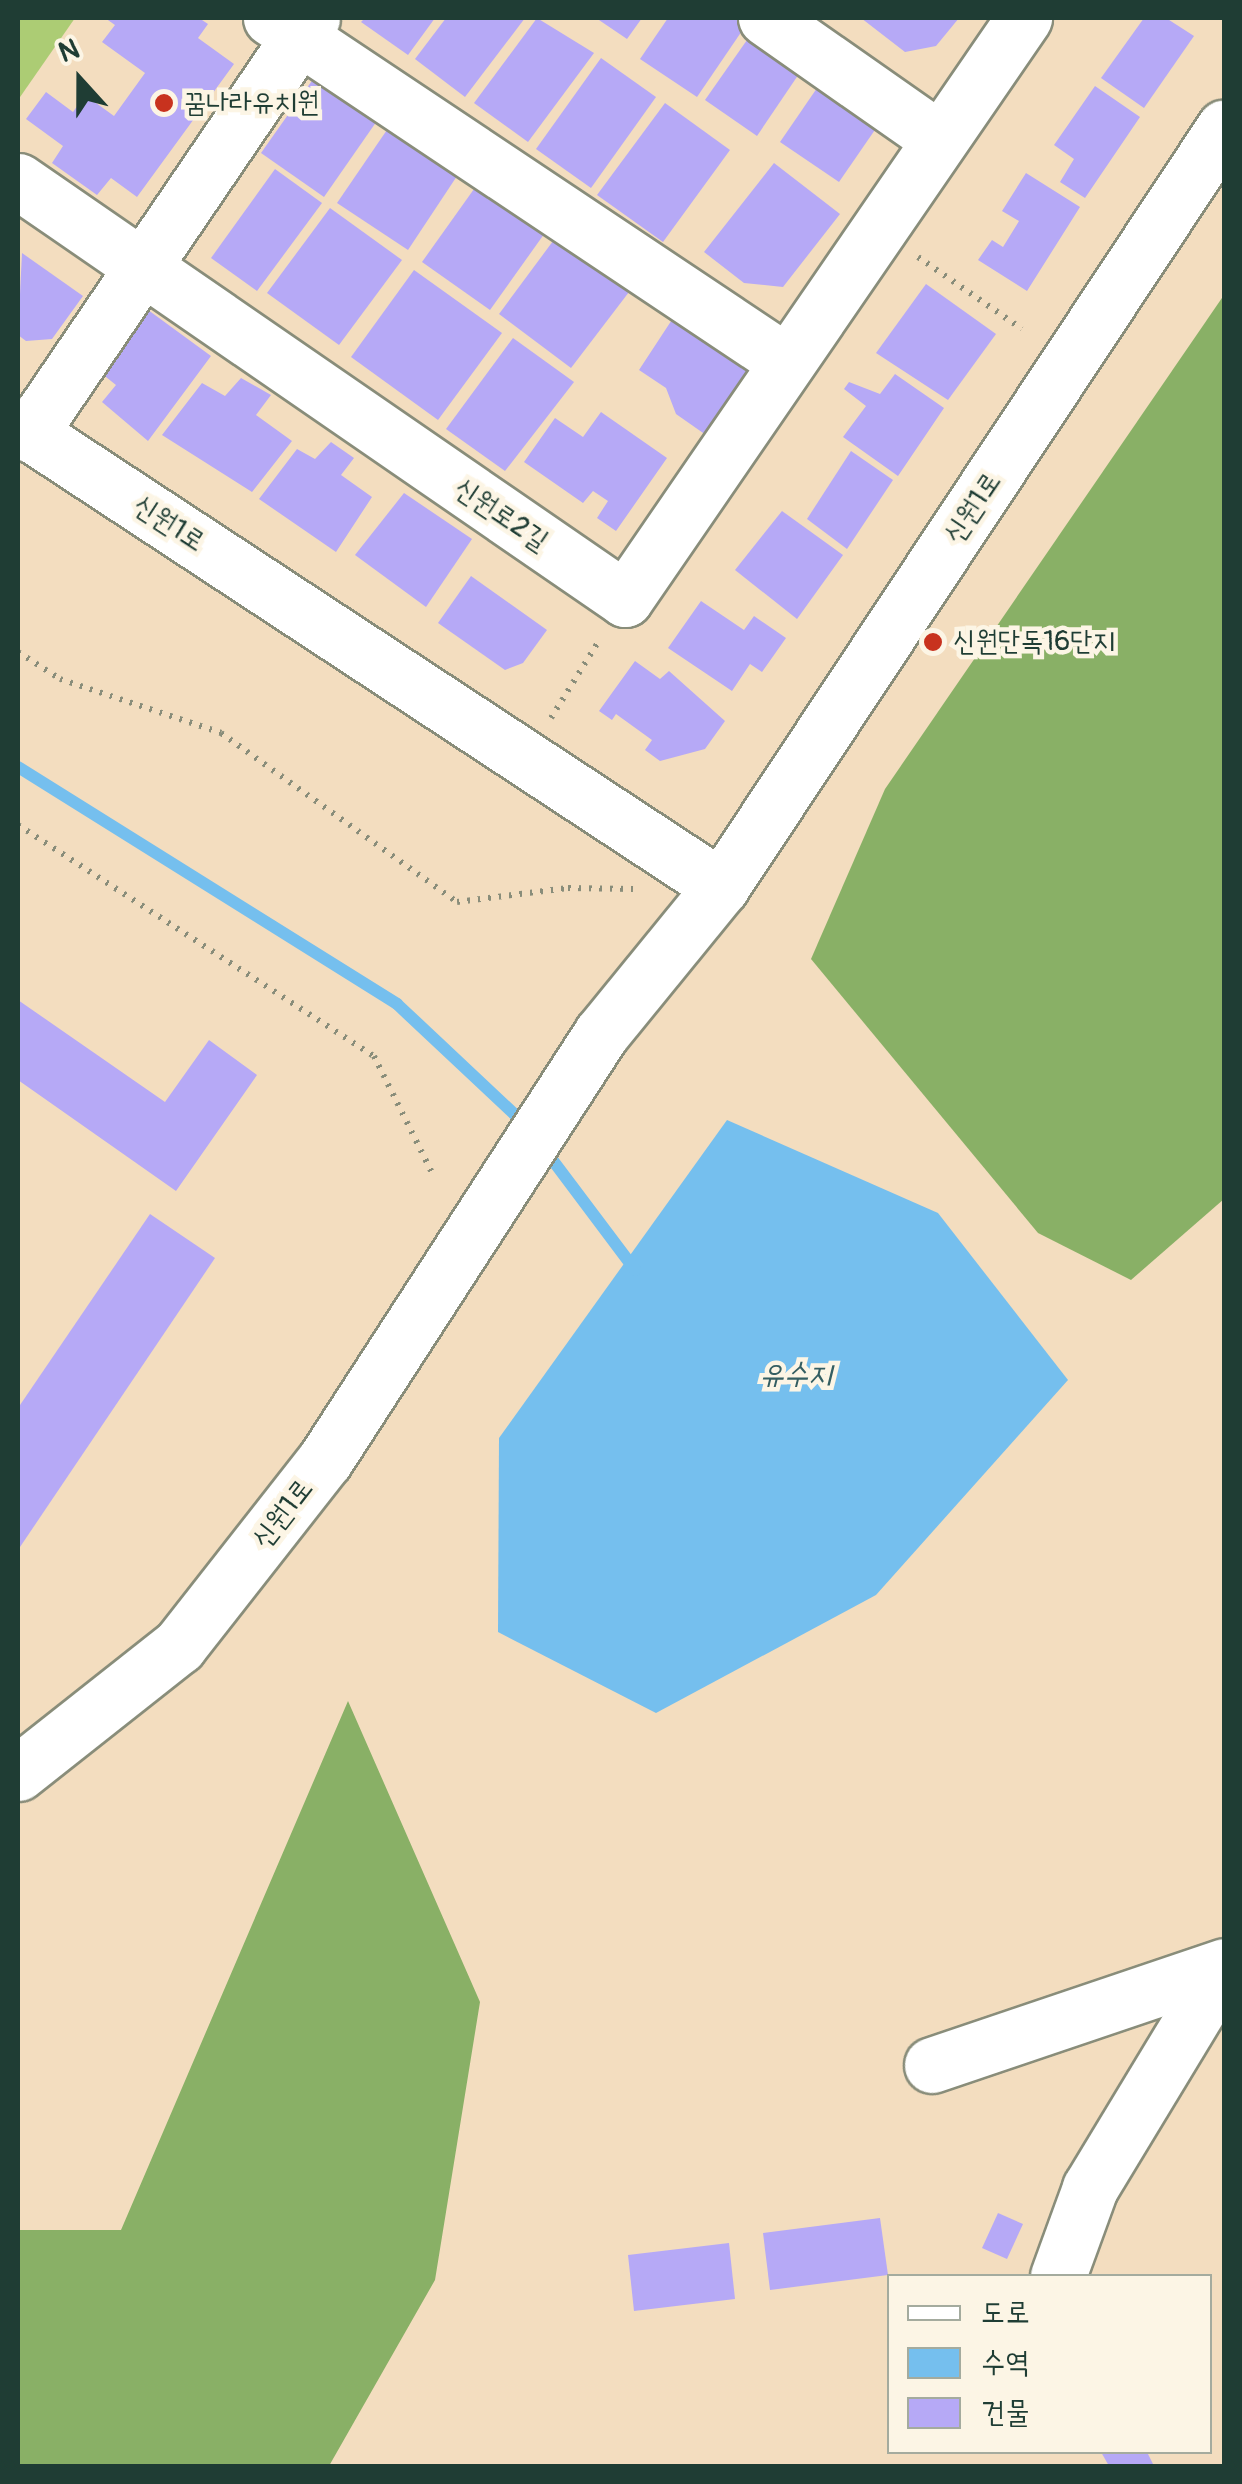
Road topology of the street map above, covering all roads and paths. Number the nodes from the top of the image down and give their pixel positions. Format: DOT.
graph roads {
  1 [pos="766,18"];
  2 [pos="1024,18"];
  3 [pos="294,24"];
  4 [pos="1224,128"];
  5 [pos="936,137"];
  6 [pos="18,182"];
  7 [pos="876,227"];
  8 [pos="141,269"];
  9 [pos="1022,329"];
  10 [pos="785,361"];
  11 [pos="23,429"];
  12 [pos="625,599"];
  13 [pos="18,652"];
  14 [pos="551,718"];
  15 [pos="18,825"];
  16 [pos="721,887"];
  17 [pos="640,889"];
  18 [pos="434,1177"];
  19 [pos="18,1773"];
  20 [pos="1224,1967"];
  21 [pos="932,2065"];
  22 [pos="1059,2274"];
  1 -- 5 [label="street"];
  2 -- 5 [label="street"];
  3 -- 8 [label="street"];
  3 -- 10 [label="street"];
  4 -- 16 [label="street, 신원1로"];
  5 -- 7 [label="street"];
  6 -- 8 [label="street, 신원로2길"];
  7 -- 9 [label="path"];
  7 -- 10 [label="street"];
  8 -- 11 [label="street"];
  8 -- 12 [label="street, 신원로2길"];
  10 -- 12 [label="street"];
  11 -- 16 [label="street, 신원1로"];
  12 -- 14 [label="path"];
  13 -- 17 [label="path"];
  15 -- 18 [label="path"];
  16 -- 19 [label="street, 신원1로"];
  20 -- 21 [label="street"];
  20 -- 22 [label="street"];
}
